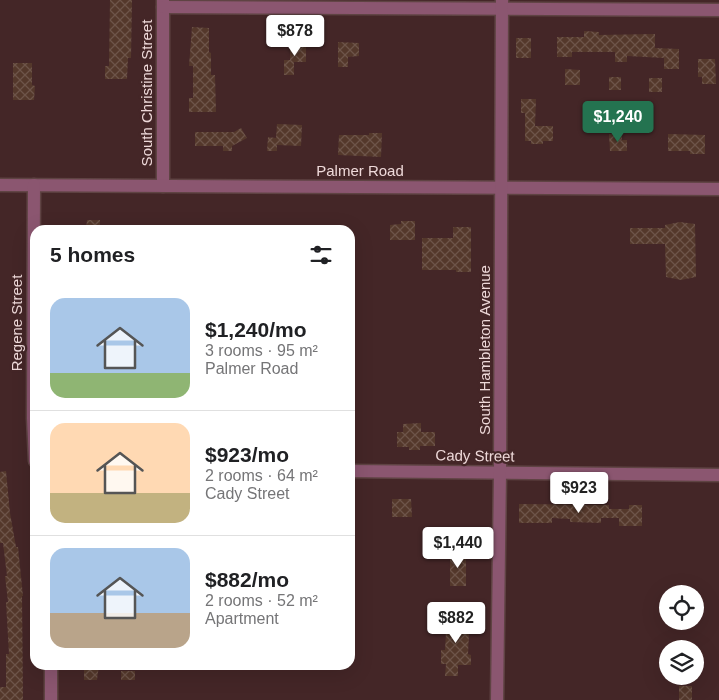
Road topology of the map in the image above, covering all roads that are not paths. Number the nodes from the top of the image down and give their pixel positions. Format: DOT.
graph roads {
  1 [pos="163,3"];
  2 [pos="502,4"];
  3 [pos="719,10"];
  4 [pos="0,184"];
  5 [pos="34,185"];
  6 [pos="164,186"];
  7 [pos="502,188"];
  8 [pos="719,189"];
  9 [pos="34,225"];
  10 [pos="355,471"];
  11 [pos="500,473"];
  12 [pos="719,475"];
  13 [pos="51,670"];
  14 [pos="51,700"];
  15 [pos="498,700"];
  1 -- 2 [label="street"];
  1 -- 6 [label="street, South Christine Street"];
  2 -- 3 [label="street"];
  2 -- 7 [label="street, South Hambleton Avenue"];
  4 -- 5 [label="street, Palmer Road"];
  5 -- 6 [label="street, Palmer Road"];
  5 -- 9 [label="street, Regene Street"];
  6 -- 7 [label="street, Palmer Road"];
  7 -- 8 [label="street, Palmer Road"];
  7 -- 11 [label="street, South Hambleton Avenue"];
  10 -- 11 [label="street, Cady Street"];
  11 -- 12 [label="street, Cady Street"];
  11 -- 15 [label="street, South Hambleton Avenue"];
  13 -- 14 [label="street"];
}
